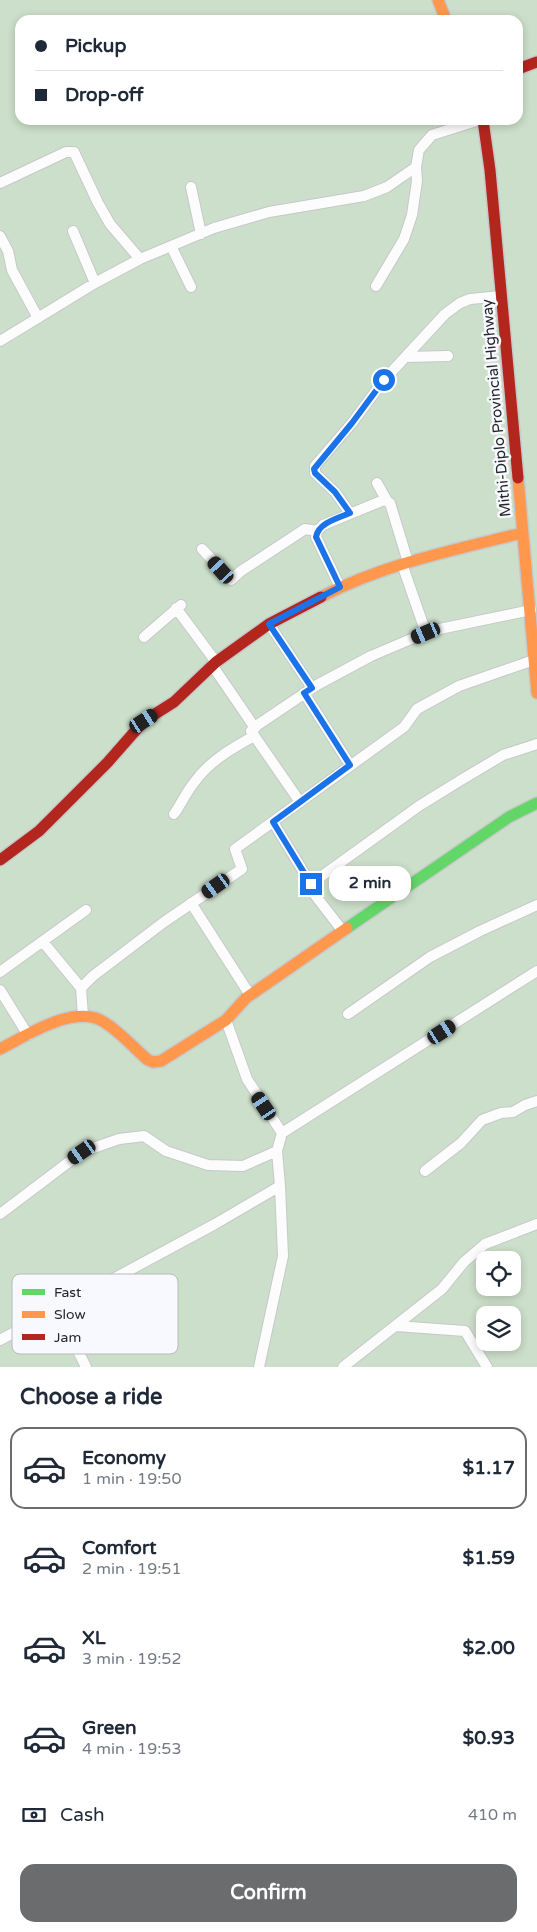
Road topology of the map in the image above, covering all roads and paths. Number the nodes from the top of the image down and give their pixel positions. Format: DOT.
graph roads {
  1 [pos="438,0"];
  2 [pos="444,15"];
  3 [pos="537,62"];
  4 [pos="523,67"];
  5 [pos="463,125"];
  6 [pos="484,125"];
  7 [pos="416,167"];
  8 [pos="0,183"];
  9 [pos="191,187"];
  10 [pos="73,231"];
  11 [pos="200,234"];
  12 [pos="0,236"];
  13 [pos="172,246"];
  14 [pos="140,259"];
  15 [pos="95,283"];
  16 [pos="376,286"];
  17 [pos="191,287"];
  18 [pos="501,296"];
  19 [pos="38,318"];
  20 [pos="0,341"];
  21 [pos="448,356"];
  22 [pos="405,357"];
  23 [pos="377,483"];
  24 [pos="387,501"];
  25 [pos="350,513"];
  26 [pos="317,531"];
  27 [pos="522,533"];
  28 [pos="202,549"];
  29 [pos="405,563"];
  30 [pos="340,587"];
  31 [pos="531,610"];
  32 [pos="269,624"];
  33 [pos="426,633"];
  34 [pos="144,637"];
  35 [pos="534,660"];
  36 [pos="214,664"];
  37 [pos="308,691"];
  38 [pos="537,693"];
  39 [pos="254,732"];
  40 [pos="537,744"];
  41 [pos="350,765"];
  42 [pos="300,802"];
  43 [pos="537,803"];
  44 [pos="174,814"];
  45 [pos="273,822"];
  46 [pos="0,860"];
  47 [pos="311,884"];
  48 [pos="191,903"];
  49 [pos="537,905"];
  50 [pos="86,910"];
  51 [pos="342,930"];
  52 [pos="43,942"];
  53 [pos="537,971"];
  54 [pos="0,972"];
  55 [pos="81,988"];
  56 [pos="0,990"];
  57 [pos="250,996"];
  58 [pos="348,1014"];
  59 [pos="83,1016"];
  60 [pos="226,1020"];
  61 [pos="28,1036"];
  62 [pos="0,1049"];
  63 [pos="537,1101"];
  64 [pos="282,1132"];
  65 [pos="277,1151"];
  66 [pos="425,1171"];
  67 [pos="280,1186"];
  68 [pos="0,1214"];
  69 [pos="537,1224"];
  70 [pos="122,1274"];
  71 [pos="396,1326"];
  72 [pos="12,1333"];
  73 [pos="0,1340"];
  74 [pos="80,1354"];
  75 [pos="86,1367"];
  76 [pos="259,1367"];
  77 [pos="343,1367"];
  78 [pos="487,1367"];
  1 -- 2 [label="street"];
  3 -- 4 [label="street"];
  5 -- 7 [label="street"];
  6 -- 18 [label="street, Mithi-Diplo Provincial Highway"];
  7 -- 11 [label="street"];
  7 -- 16 [label="street"];
  8 -- 14 [label="street"];
  9 -- 11 [label="street"];
  10 -- 15 [label="street"];
  11 -- 13 [label="street"];
  12 -- 19 [label="street"];
  13 -- 14 [label="street"];
  13 -- 17 [label="street"];
  14 -- 15 [label="street"];
  15 -- 19 [label="street"];
  18 -- 22 [label="street"];
  18 -- 27 [label="street, Mithi-Diplo Provincial Highway"];
  19 -- 20 [label="street"];
  21 -- 22 [label="street"];
  22 -- 25 [label="street"];
  23 -- 24 [label="street"];
  24 -- 25 [label="street"];
  24 -- 29 [label="street"];
  25 -- 26 [label="street"];
  26 -- 28 [label="street"];
  26 -- 30 [label="street"];
  27 -- 29 [label="street"];
  27 -- 31 [label="street, Mithi-Diplo Provincial Highway"];
  29 -- 30 [label="street"];
  29 -- 33 [label="street"];
  30 -- 32 [label="street"];
  31 -- 33 [label="street"];
  31 -- 35 [label="street, Mithi-Diplo Provincial Highway"];
  32 -- 36 [label="street"];
  32 -- 37 [label="street"];
  33 -- 37 [label="street"];
  34 -- 36 [label="street"];
  35 -- 38 [label="street, Mithi-Diplo Provincial Highway"];
  35 -- 41 [label="street"];
  36 -- 39 [label="street"];
  36 -- 46 [label="street"];
  37 -- 39 [label="street"];
  37 -- 41 [label="street"];
  39 -- 42 [label="street"];
  39 -- 44 [label="street"];
  40 -- 47 [label="street"];
  41 -- 42 [label="street"];
  42 -- 45 [label="street"];
  43 -- 51 [label="street"];
  45 -- 47 [label="street"];
  45 -- 48 [label="street"];
  47 -- 51 [label="street"];
  48 -- 55 [label="street"];
  48 -- 57 [label="street"];
  49 -- 58 [label="street"];
  50 -- 52 [label="street"];
  51 -- 57 [label="street"];
  52 -- 54 [label="street"];
  52 -- 55 [label="street"];
  53 -- 64 [label="street"];
  55 -- 59 [label="street"];
  56 -- 61 [label="street"];
  57 -- 60 [label="street"];
  59 -- 60 [label="street"];
  59 -- 61 [label="street"];
  60 -- 64 [label="street"];
  61 -- 62 [label="street"];
  63 -- 66 [label="street"];
  64 -- 65 [label="street"];
  65 -- 67 [label="street"];
  65 -- 68 [label="street"];
  67 -- 70 [label="street"];
  67 -- 76 [label="street"];
  69 -- 71 [label="street"];
  71 -- 77 [label="street"];
  71 -- 78 [label="street"];
  72 -- 73 [label="street"];
  74 -- 75 [label="street"];
}
